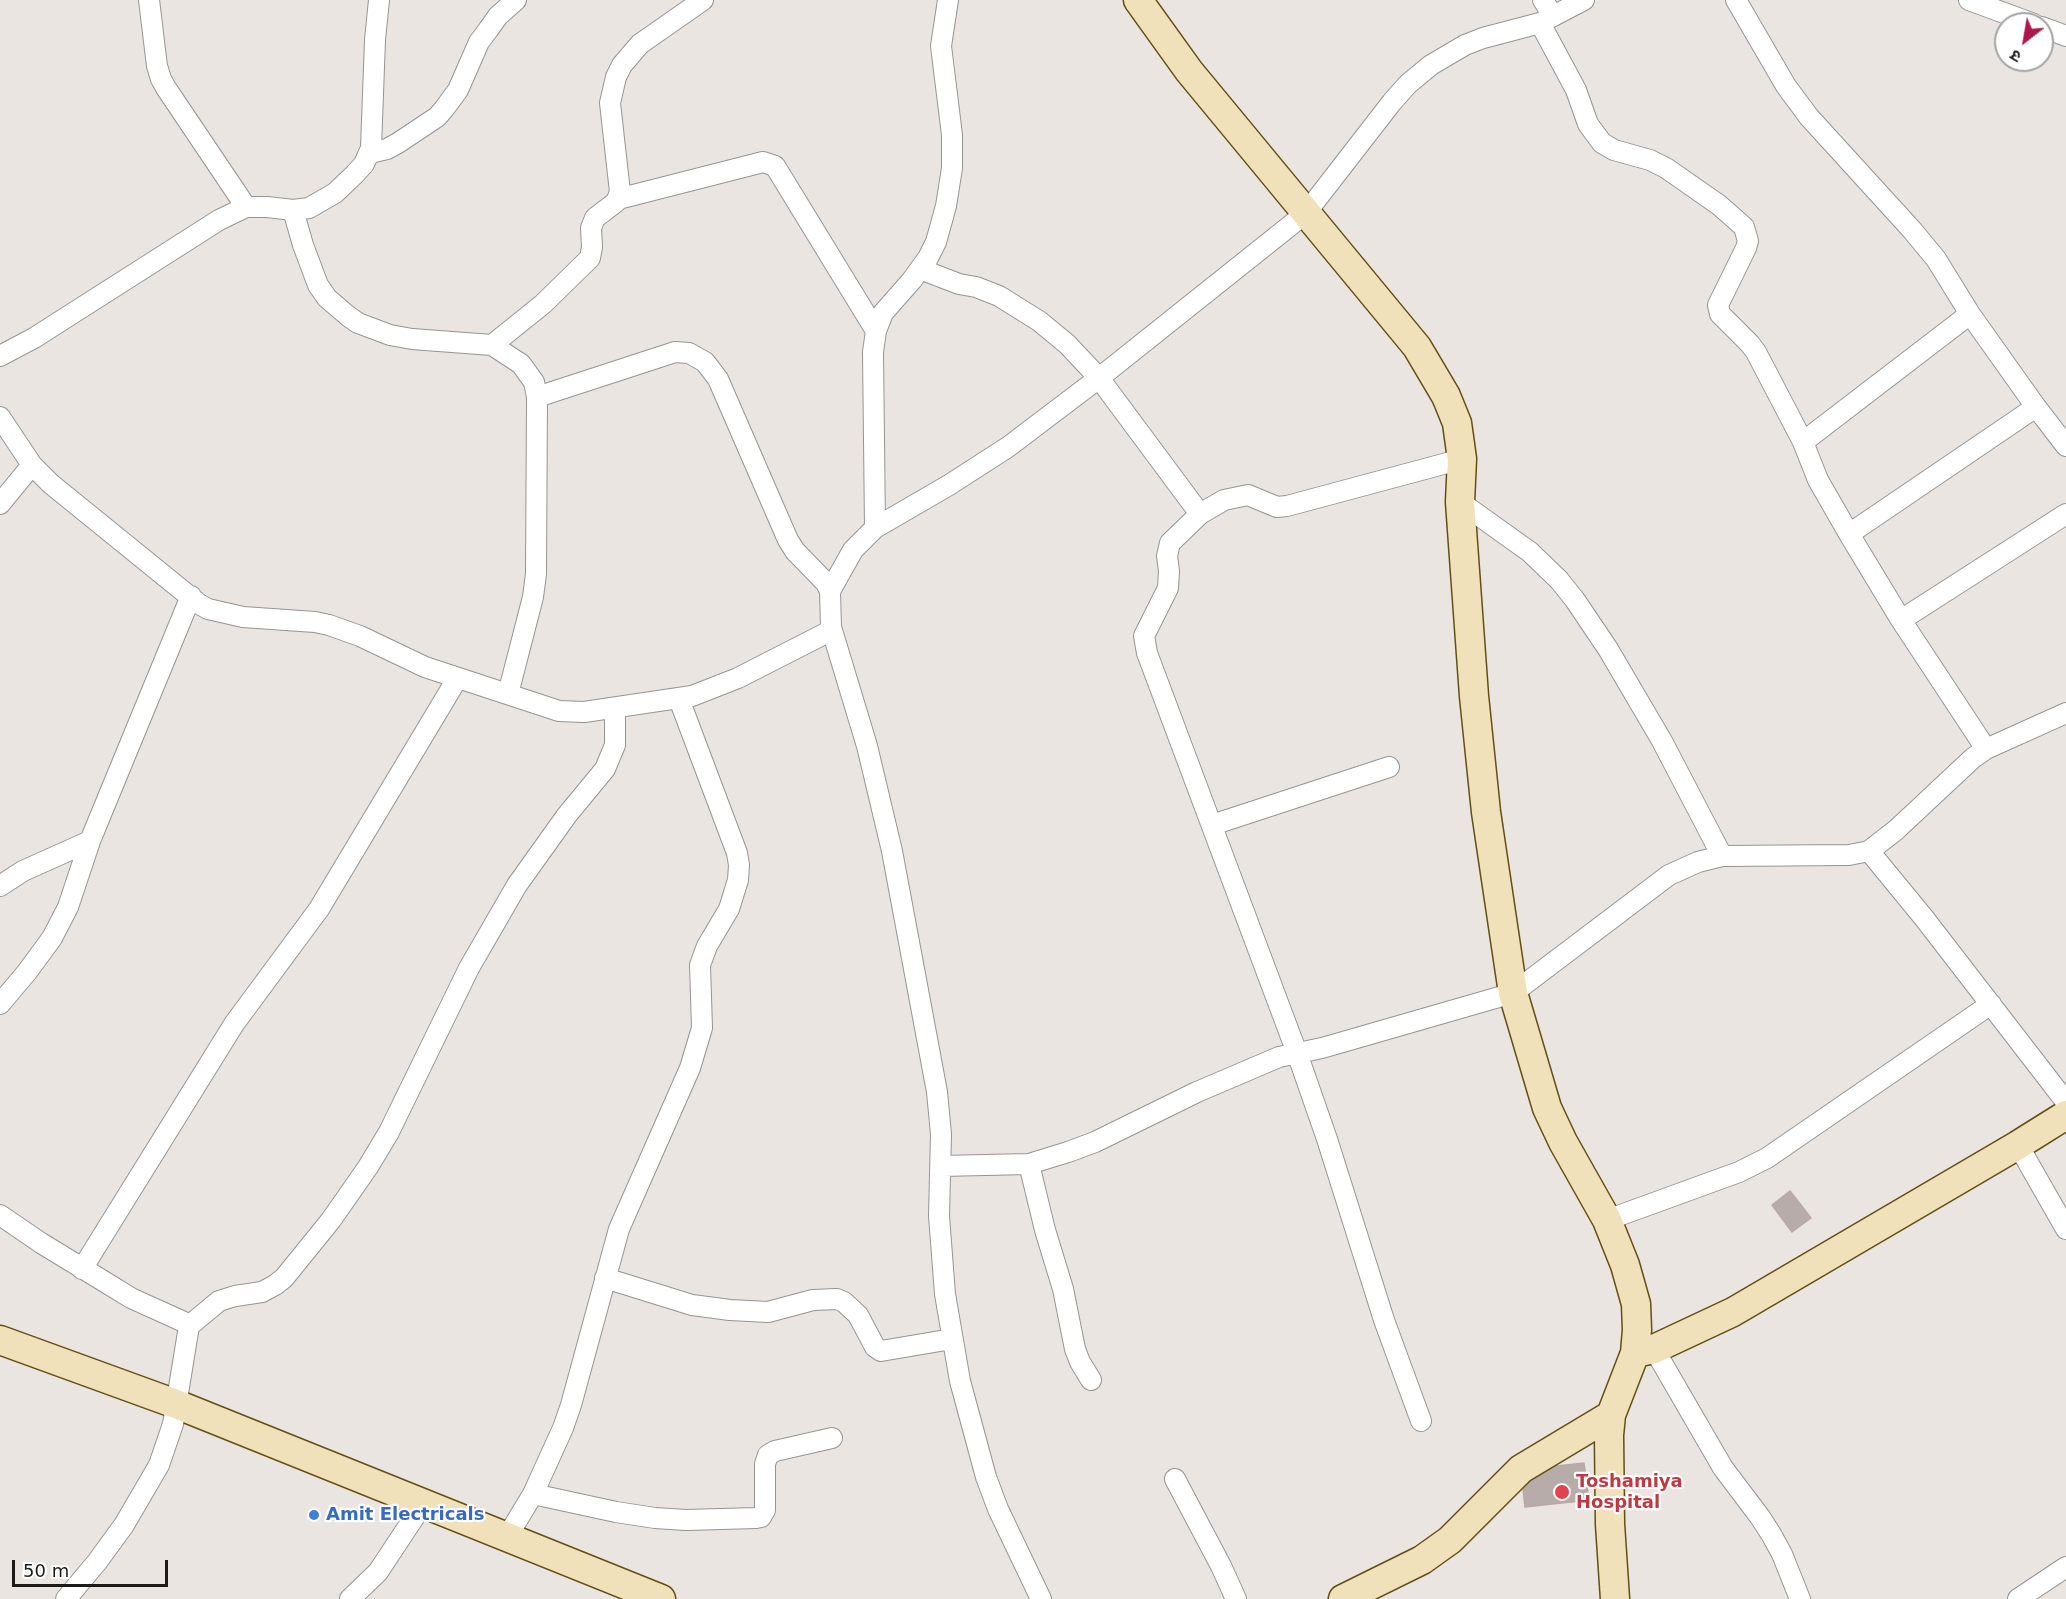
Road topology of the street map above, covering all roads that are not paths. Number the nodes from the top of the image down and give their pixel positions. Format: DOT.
graph roads {
  1 [pos="149,0"];
  2 [pos="379,0"];
  3 [pos="516,0"];
  4 [pos="703,0"];
  5 [pos="948,0"];
  6 [pos="1138,0"];
  7 [pos="1584,0"];
  8 [pos="1736,0"];
  9 [pos="1969,0"];
  10 [pos="2002,12"];
  11 [pos="1545,13"];
  12 [pos="370,153"];
  13 [pos="618,199"];
  14 [pos="246,207"];
  15 [pos="293,210"];
  16 [pos="1306,213"];
  17 [pos="920,269"];
  18 [pos="1970,314"];
  19 [pos="876,331"];
  20 [pos="492,345"];
  21 [pos="0,356"];
  22 [pos="1099,378"];
  23 [pos="537,397"];
  24 [pos="2036,407"];
  25 [pos="0,417"];
  26 [pos="1803,442"];
  27 [pos="2066,446"];
  28 [pos="1462,459"];
  29 [pos="32,465"];
  30 [pos="1460,502"];
  31 [pos="0,504"];
  32 [pos="1200,514"];
  33 [pos="2066,514"];
  34 [pos="875,528"];
  35 [pos="1849,534"];
  36 [pos="830,591"];
  37 [pos="190,596"];
  38 [pos="1901,620"];
  39 [pos="832,630"];
  40 [pos="457,679"];
  41 [pos="508,694"];
  42 [pos="679,699"];
  43 [pos="615,708"];
  44 [pos="2066,713"];
  45 [pos="1986,749"];
  46 [pos="1389,767"];
  47 [pos="1212,825"];
  48 [pos="90,841"];
  49 [pos="1869,851"];
  50 [pos="1722,856"];
  51 [pos="0,886"];
  52 [pos="1513,993"];
  53 [pos="0,1004"];
  54 [pos="1991,1004"];
  55 [pos="1297,1053"];
  56 [pos="2066,1102"];
  57 [pos="2066,1115"];
  58 [pos="2018,1145"];
  59 [pos="1029,1164"];
  60 [pos="941,1166"];
  61 [pos="0,1215"];
  62 [pos="1607,1220"];
  63 [pos="2066,1229"];
  64 [pos="82,1269"];
  65 [pos="605,1278"];
  66 [pos="189,1326"];
  67 [pos="952,1339"];
  68 [pos="0,1340"];
  69 [pos="1645,1351"];
  70 [pos="1091,1380"];
  71 [pos="176,1404"];
  72 [pos="1611,1415"];
  73 [pos="1421,1421"];
  74 [pos="832,1438"];
  75 [pos="1175,1479"];
  76 [pos="533,1494"];
  77 [pos="423,1504"];
  78 [pos="507,1538"];
  79 [pos="2066,1567"];
  80 [pos="66,1599"];
  81 [pos="350,1599"];
  82 [pos="661,1599"];
  83 [pos="1041,1599"];
  84 [pos="1236,1599"];
  85 [pos="1343,1599"];
  86 [pos="1615,1599"];
  87 [pos="1800,1599"];
  88 [pos="2018,1599"];
  1 -- 14 [label="street"];
  2 -- 12 [label="street"];
  3 -- 12 [label="street"];
  4 -- 13 [label="street"];
  5 -- 17 [label="street"];
  6 -- 16 [label="street"];
  7 -- 11 [label="street"];
  8 -- 18 [label="street"];
  9 -- 10 [label="street"];
  11 -- 16 [label="street"];
  11 -- 26 [label="street"];
  12 -- 15 [label="street"];
  13 -- 19 [label="street"];
  13 -- 20 [label="street"];
  14 -- 15 [label="street"];
  14 -- 21 [label="street"];
  15 -- 20 [label="street"];
  16 -- 22 [label="street"];
  16 -- 28 [label="street"];
  17 -- 19 [label="street"];
  17 -- 22 [label="street"];
  18 -- 24 [label="street"];
  18 -- 26 [label="street"];
  19 -- 34 [label="street"];
  20 -- 23 [label="street"];
  22 -- 32 [label="street"];
  22 -- 34 [label="street"];
  23 -- 36 [label="street"];
  23 -- 41 [label="street"];
  24 -- 27 [label="street"];
  24 -- 35 [label="street"];
  25 -- 29 [label="street"];
  26 -- 35 [label="street"];
  28 -- 30 [label="street"];
  28 -- 32 [label="street"];
  29 -- 31 [label="street"];
  29 -- 37 [label="street"];
  30 -- 50 [label="street"];
  30 -- 52 [label="street"];
  32 -- 47 [label="street"];
  33 -- 38 [label="street"];
  34 -- 36 [label="street"];
  35 -- 38 [label="street"];
  36 -- 39 [label="street"];
  37 -- 40 [label="street"];
  37 -- 48 [label="street"];
  38 -- 45 [label="street"];
  39 -- 42 [label="street"];
  39 -- 60 [label="street"];
  40 -- 41 [label="street"];
  40 -- 64 [label="street"];
  41 -- 43 [label="street"];
  42 -- 43 [label="street"];
  42 -- 65 [label="street"];
  43 -- 66 [label="street"];
  44 -- 45 [label="street"];
  45 -- 49 [label="street"];
  46 -- 47 [label="street"];
  47 -- 55 [label="street"];
  48 -- 51 [label="street"];
  48 -- 53 [label="street"];
  49 -- 50 [label="street"];
  49 -- 54 [label="street"];
  50 -- 52 [label="street"];
  52 -- 55 [label="street"];
  52 -- 62 [label="street"];
  54 -- 56 [label="street"];
  54 -- 62 [label="street"];
  55 -- 59 [label="street"];
  55 -- 73 [label="street"];
  57 -- 58 [label="street"];
  58 -- 63 [label="street"];
  58 -- 69 [label="street"];
  59 -- 60 [label="street"];
  59 -- 70 [label="street"];
  60 -- 67 [label="street"];
  61 -- 64 [label="street"];
  62 -- 69 [label="street"];
  64 -- 66 [label="street"];
  65 -- 67 [label="street"];
  65 -- 76 [label="street"];
  66 -- 71 [label="street"];
  67 -- 83 [label="street"];
  68 -- 71 [label="street"];
  69 -- 72 [label="street"];
  69 -- 87 [label="street"];
  71 -- 77 [label="street"];
  71 -- 80 [label="street"];
  72 -- 85 [label="street"];
  72 -- 86 [label="street"];
  74 -- 76 [label="street"];
  75 -- 84 [label="street"];
  76 -- 78 [label="street"];
  77 -- 78 [label="street"];
  77 -- 81 [label="street"];
  78 -- 82 [label="street"];
  79 -- 88 [label="street"];
}
